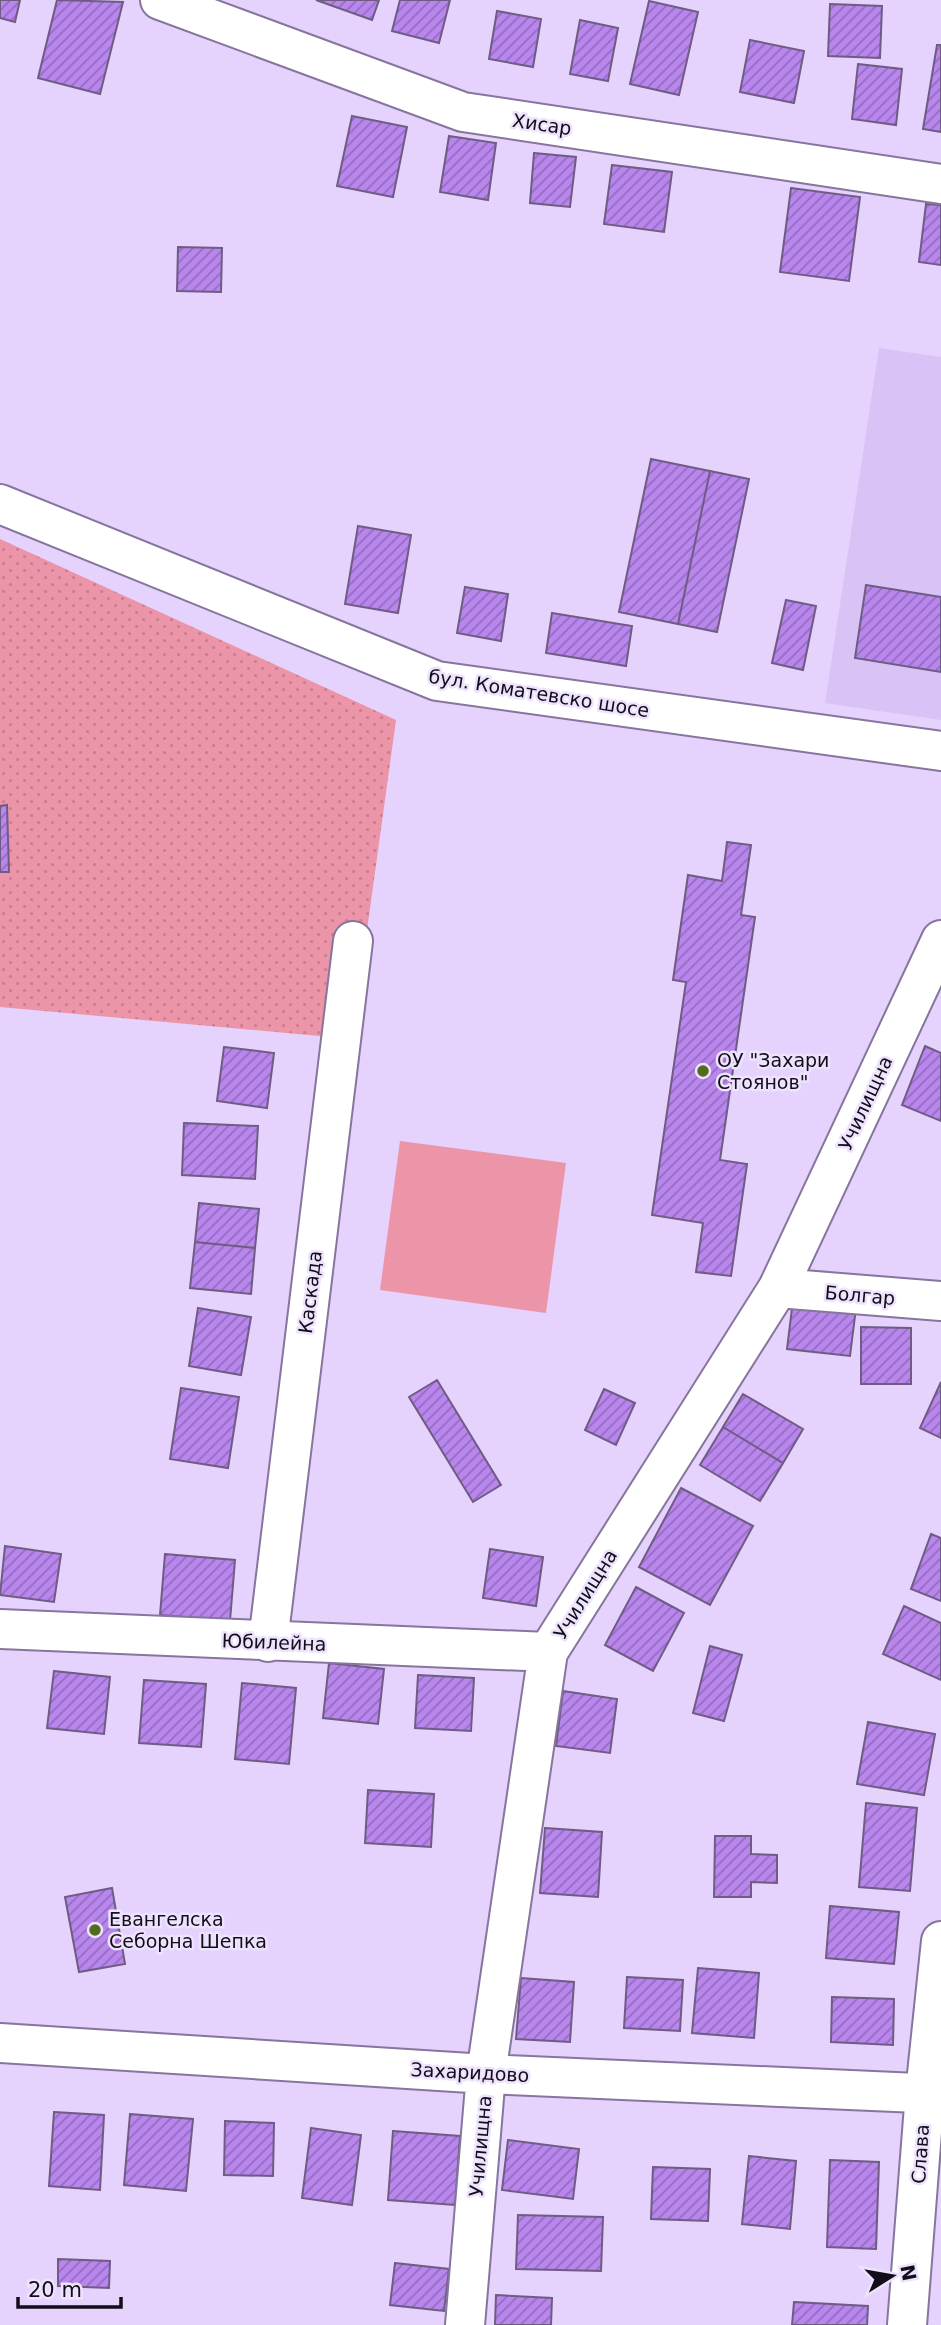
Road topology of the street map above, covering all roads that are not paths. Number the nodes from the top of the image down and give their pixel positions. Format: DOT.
graph roads {
  1 [pos="160,0"];
  2 [pos="941,184"];
  3 [pos="0,504"];
  4 [pos="941,751"];
  5 [pos="941,940"];
  6 [pos="353,941"];
  7 [pos="778,1288"];
  8 [pos="941,1301"];
  9 [pos="0,1629"];
  10 [pos="268,1642"];
  11 [pos="548,1652"];
  12 [pos="941,1941"];
  13 [pos="0,2043"];
  14 [pos="486,2074"];
  15 [pos="933,2093"];
  16 [pos="465,2325"];
  17 [pos="907,2325"];
  1 -- 2 [label="street, Хисар"];
  3 -- 4 [label="street, бул. Коматевско шосе"];
  5 -- 7 [label="street, Училищна"];
  6 -- 10 [label="street, Каскада"];
  7 -- 8 [label="street, Болгар"];
  7 -- 11 [label="street, Училищна"];
  9 -- 10 [label="street, Юбилейна"];
  10 -- 11 [label="street, Юбилейна"];
  11 -- 14 [label="street, Училищна"];
  12 -- 15 [label="street, Слава"];
  13 -- 14 [label="street, Захаридово"];
  14 -- 15 [label="street, Захаридово"];
  14 -- 16 [label="street, Училищна"];
  15 -- 17 [label="street, Слава"];
}
